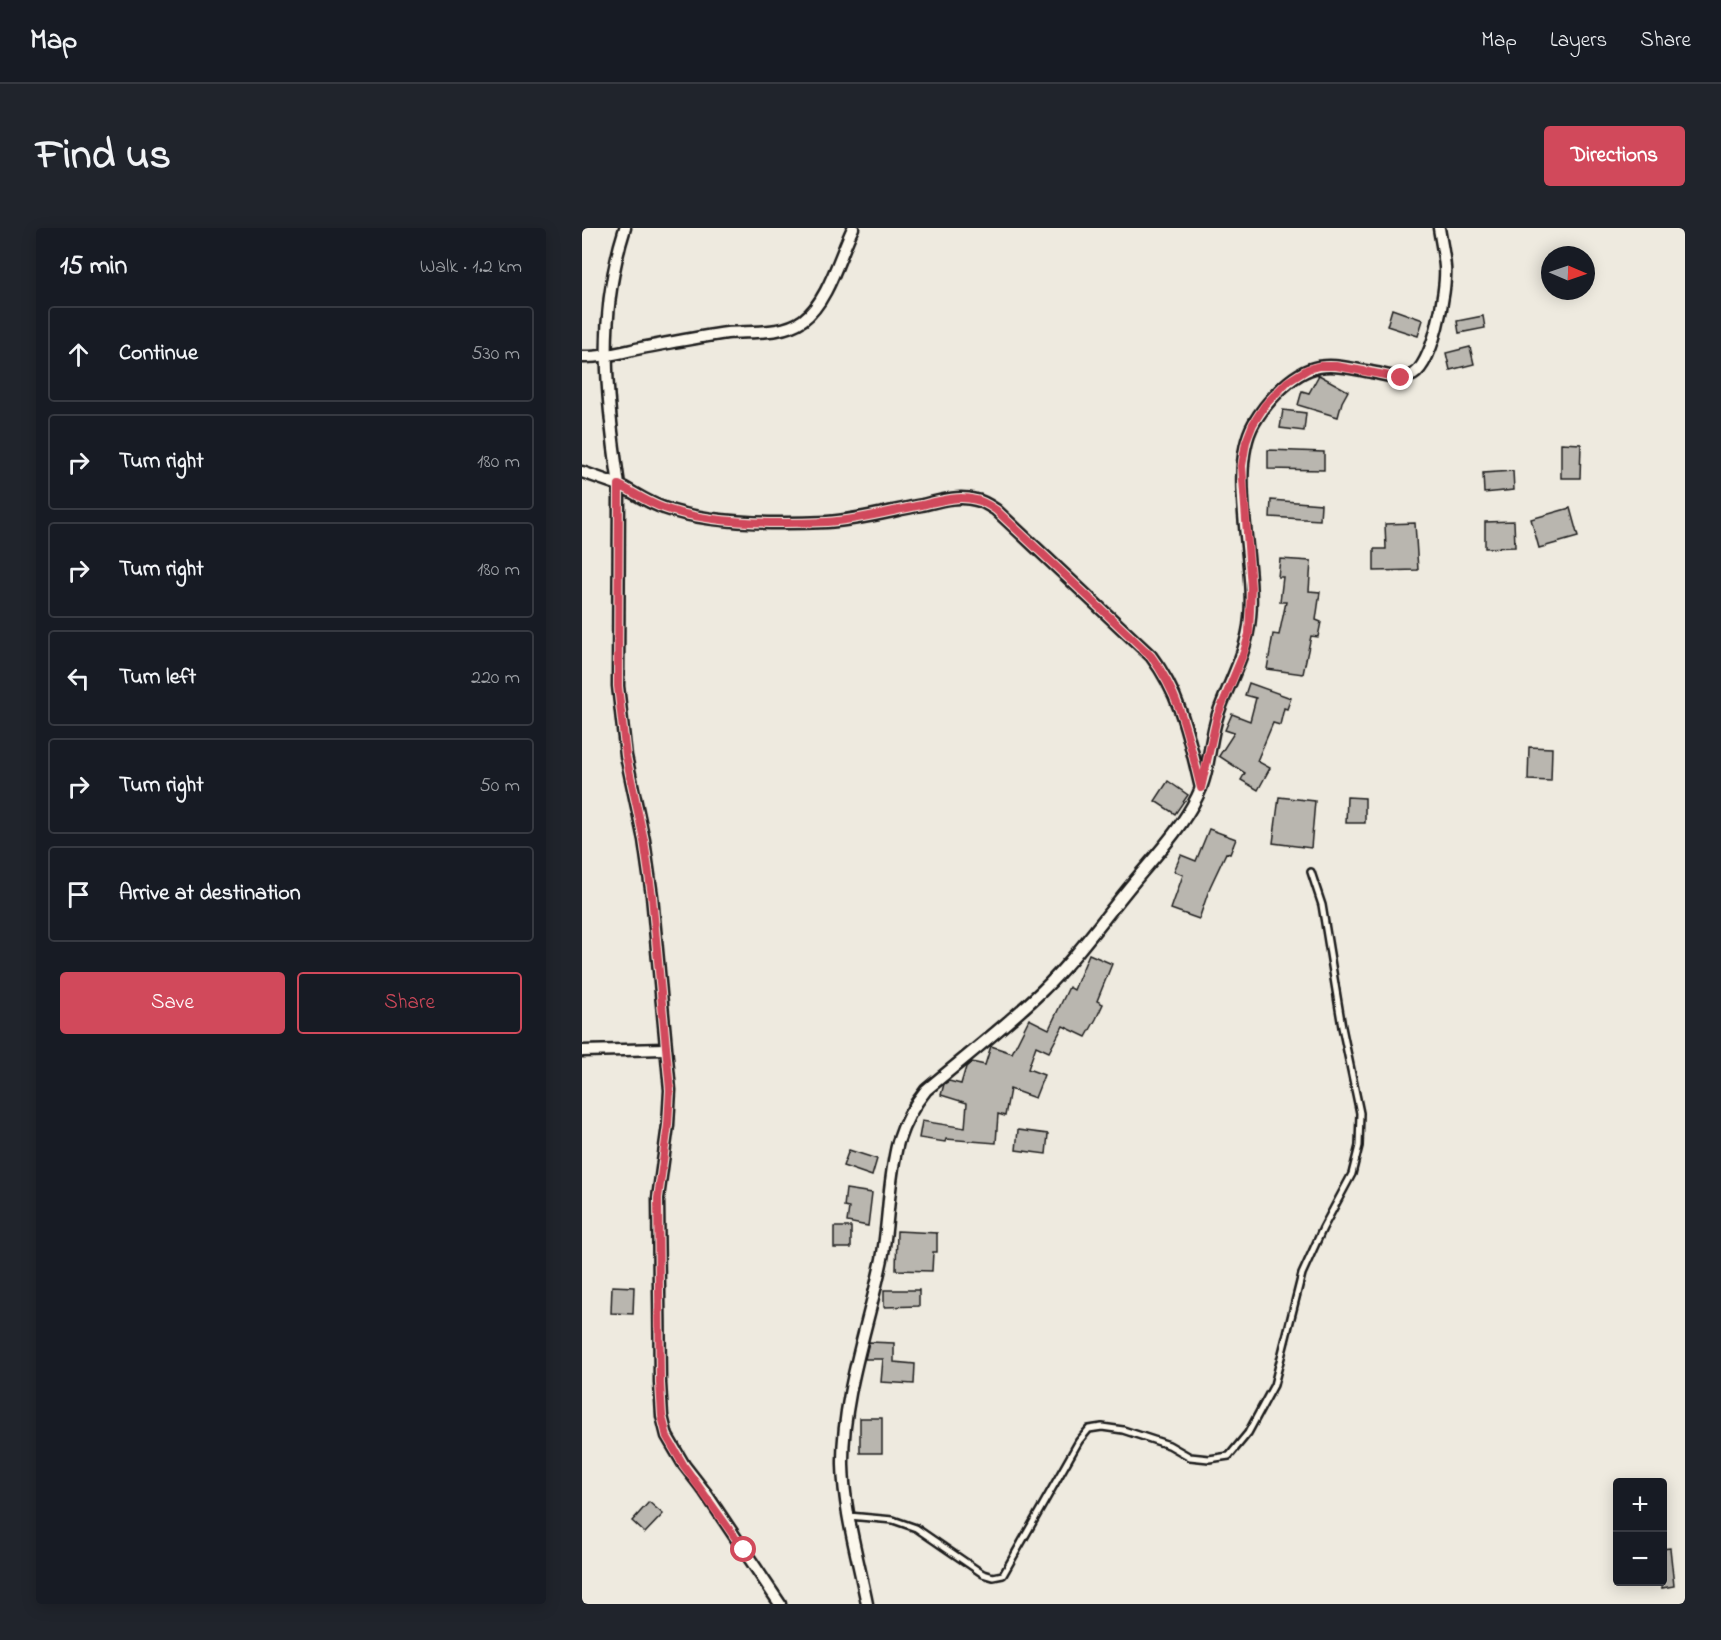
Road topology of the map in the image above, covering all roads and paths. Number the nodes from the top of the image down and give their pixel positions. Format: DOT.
graph roads {
  1 [pos="625,228"];
  2 [pos="853,228"];
  3 [pos="1439,228"];
  4 [pos="607,356"];
  5 [pos="582,357"];
  6 [pos="582,472"];
  7 [pos="619,485"];
  8 [pos="1201,788"];
  9 [pos="1311,872"];
  10 [pos="665,1049"];
  11 [pos="582,1051"];
  12 [pos="849,1516"];
  13 [pos="780,1604"];
  14 [pos="867,1604"];
  1 -- 4 [label="street"];
  2 -- 4 [label="street"];
  3 -- 8 [label="street"];
  4 -- 5 [label="street"];
  4 -- 7 [label="street"];
  6 -- 7 [label="street"];
  7 -- 8 [label="street"];
  7 -- 10 [label="street"];
  8 -- 12 [label="street"];
  9 -- 12 [label="lane"];
  10 -- 11 [label="street"];
  10 -- 13 [label="street"];
  12 -- 14 [label="street"];
}
